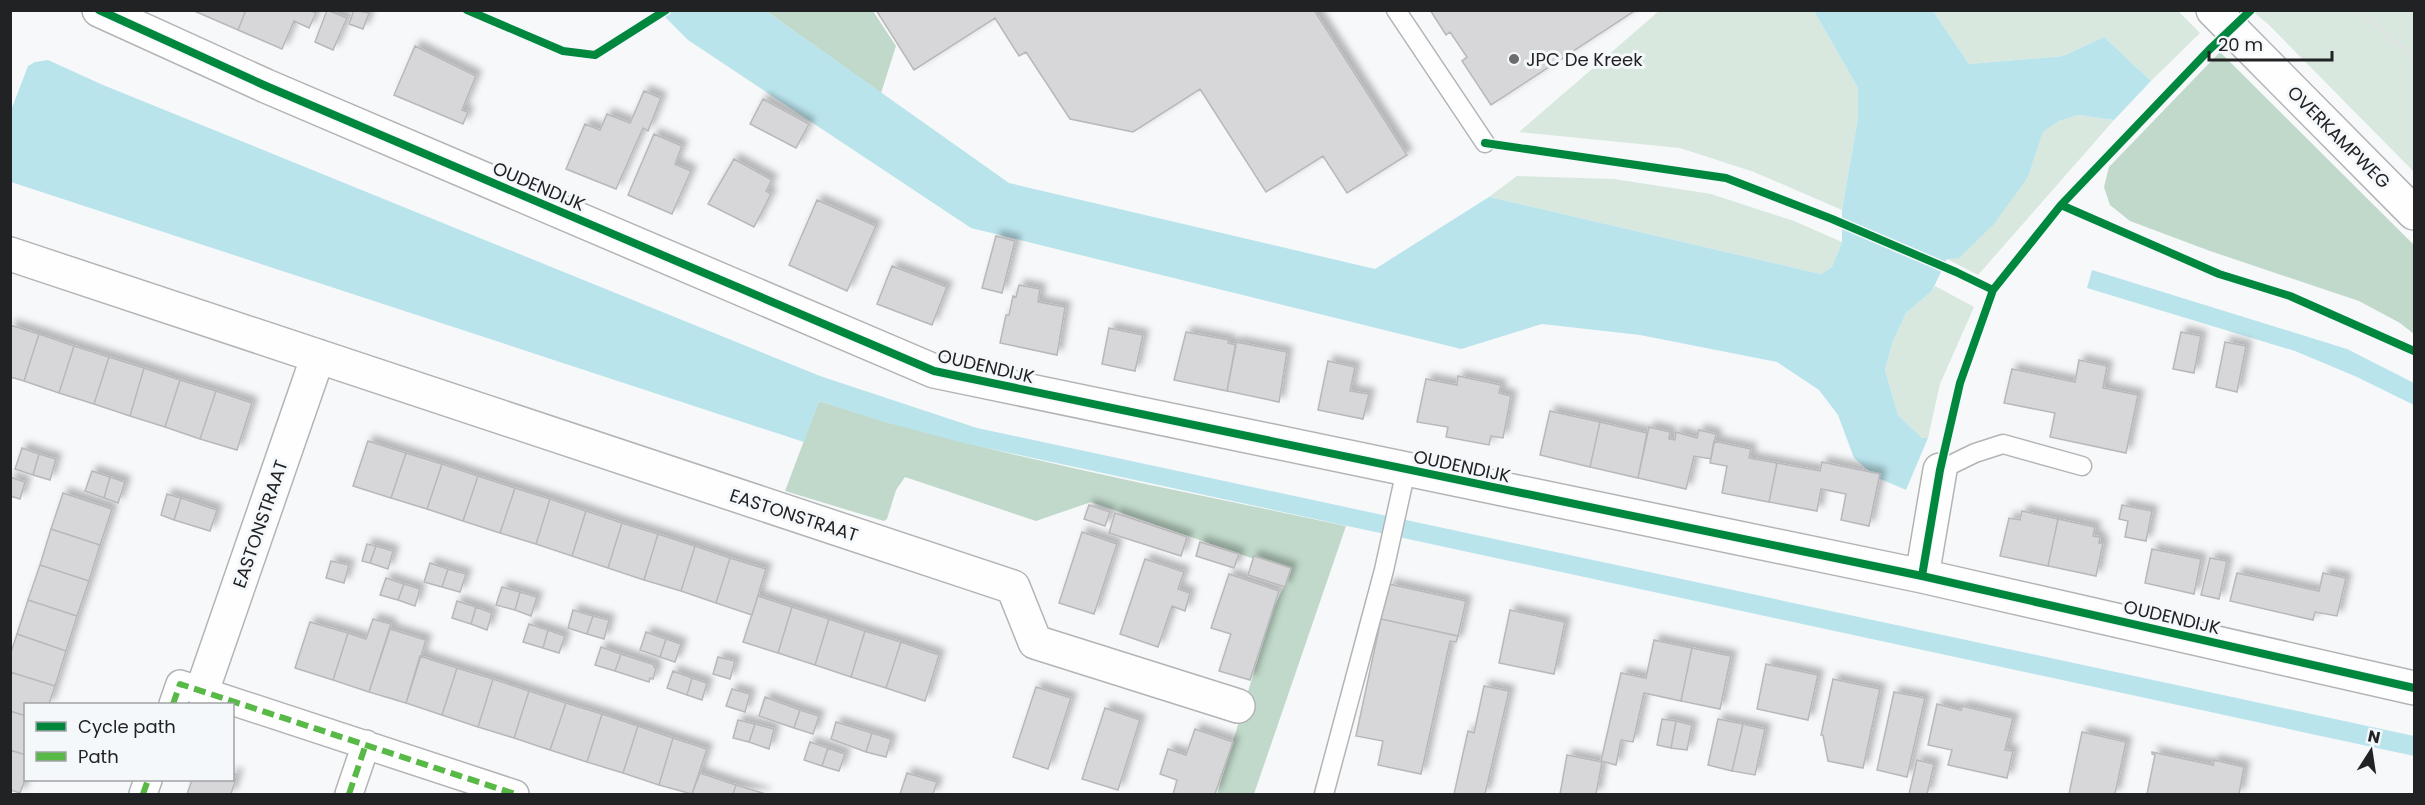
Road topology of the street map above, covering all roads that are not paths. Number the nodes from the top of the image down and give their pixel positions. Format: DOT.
graph roads {
  1 [pos="99,10"];
  2 [pos="1396,10"];
  3 [pos="2213,10"];
  4 [pos="1485,143"];
  5 [pos="2415,213"];
  6 [pos="10,254"];
  7 [pos="318,356"];
  8 [pos="2082,466"];
  9 [pos="1406,470"];
  10 [pos="1940,470"];
  11 [pos="1922,576"];
  12 [pos="2415,688"];
  13 [pos="187,698"];
  14 [pos="206,703"];
  15 [pos="1238,706"];
  16 [pos="234,710"];
  17 [pos="366,744"];
  18 [pos="349,795"];
  19 [pos="515,795"];
  20 [pos="1324,795"];
  1 -- 9 [label="street, OUDENDIJK"];
  2 -- 4 [label="lane"];
  3 -- 5 [label="street, OVERKAMPWEG"];
  6 -- 7 [label="street, EASTONSTRAAT"];
  7 -- 13 [label="street, EASTONSTRAAT"];
  7 -- 15 [label="street, EASTONSTRAAT"];
  8 -- 10 [label="lane"];
  9 -- 11 [label="street, OUDENDIJK"];
  9 -- 20 [label="lane"];
  10 -- 11 [label="street"];
  11 -- 12 [label="street, OUDENDIJK"];
  13 -- 14 [label="street"];
  16 -- 17 [label="street"];
  17 -- 18 [label="street"];
  17 -- 19 [label="street"];
}
